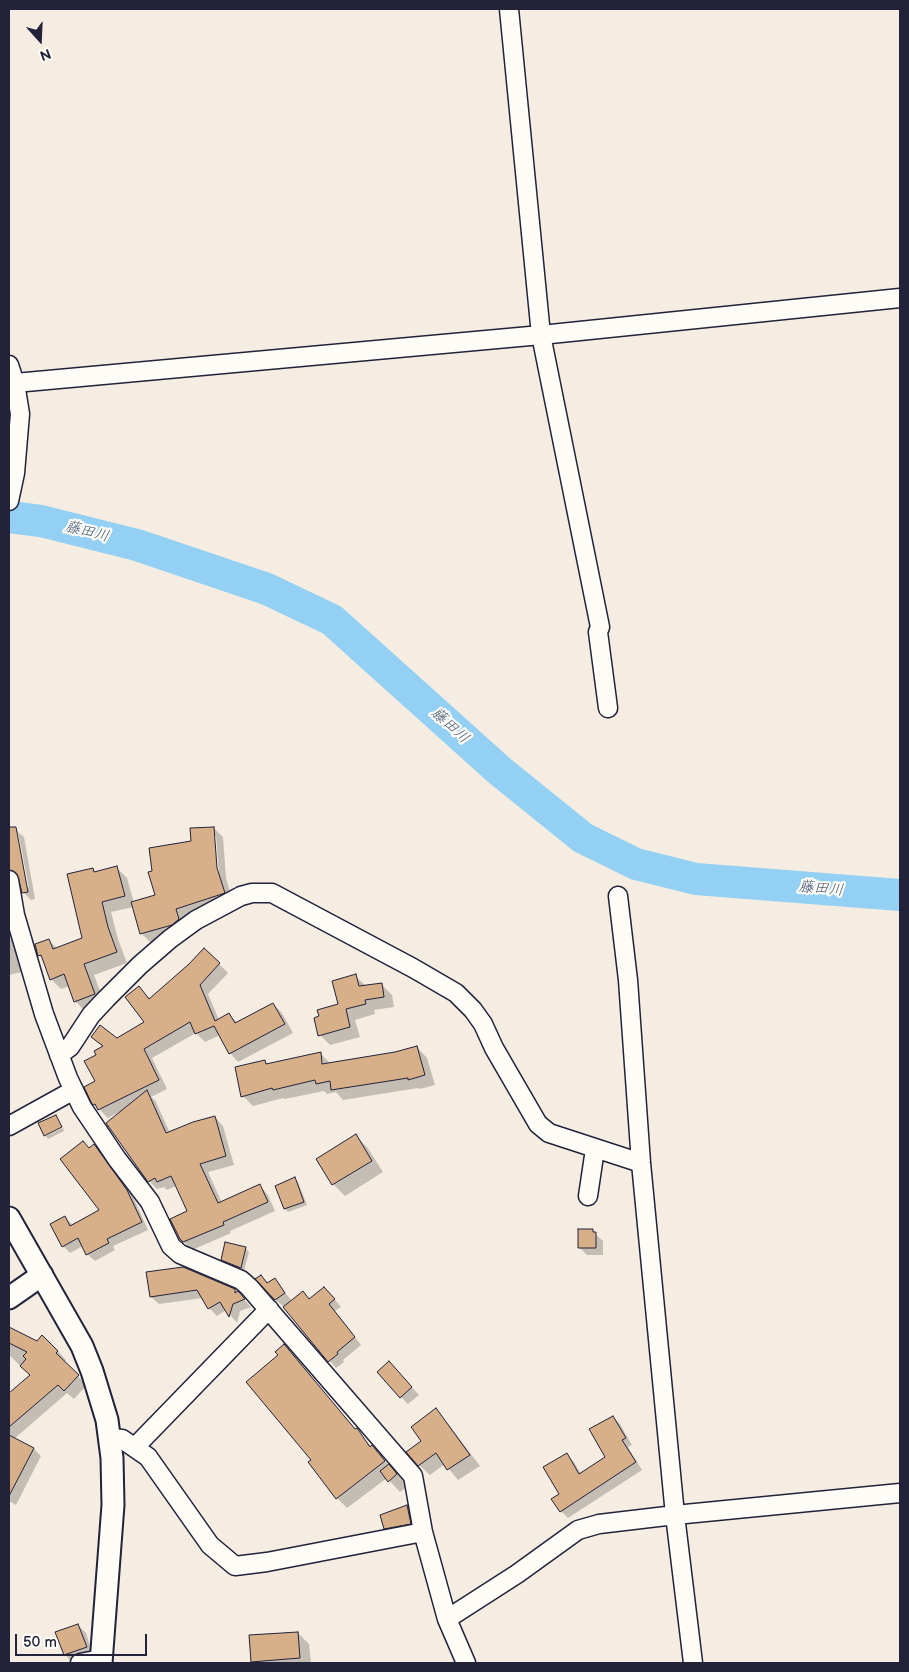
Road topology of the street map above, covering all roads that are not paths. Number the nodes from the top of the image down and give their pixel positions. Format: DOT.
graph roads {
  1 [pos="508,9"];
  2 [pos="900,298"];
  3 [pos="541,335"];
  4 [pos="9,365"];
  5 [pos="15,383"];
  6 [pos="9,501"];
  7 [pos="608,708"];
  8 [pos="9,880"];
  9 [pos="618,896"];
  10 [pos="59,1055"];
  11 [pos="74,1090"];
  12 [pos="9,1126"];
  13 [pos="595,1149"];
  14 [pos="640,1164"];
  15 [pos="588,1196"];
  16 [pos="9,1218"];
  17 [pos="42,1275"];
  18 [pos="9,1298"];
  19 [pos="269,1310"];
  20 [pos="110,1438"];
  21 [pos="135,1447"];
  22 [pos="900,1493"];
  23 [pos="675,1515"];
  24 [pos="423,1532"];
  25 [pos="447,1619"];
  26 [pos="101,1661"];
  27 [pos="80,1663"];
  28 [pos="466,1663"];
  29 [pos="693,1663"];
  1 -- 3 [label="street"];
  2 -- 3 [label="street"];
  3 -- 5 [label="street"];
  3 -- 7 [label="street"];
  4 -- 5 [label="street"];
  5 -- 6 [label="street"];
  8 -- 10 [label="street"];
  9 -- 14 [label="street"];
  10 -- 11 [label="street"];
  10 -- 13 [label="street"];
  11 -- 12 [label="street"];
  11 -- 19 [label="street"];
  13 -- 14 [label="street"];
  13 -- 15 [label="street"];
  14 -- 23 [label="street"];
  16 -- 17 [label="street"];
  17 -- 18 [label="street"];
  17 -- 20 [label="street"];
  19 -- 21 [label="street"];
  19 -- 24 [label="street"];
  20 -- 21 [label="street"];
  20 -- 26 [label="street"];
  21 -- 24 [label="street"];
  22 -- 23 [label="street"];
  23 -- 25 [label="street"];
  23 -- 29 [label="street"];
  24 -- 25 [label="street"];
  25 -- 28 [label="street"];
  26 -- 27 [label="street"];
}
